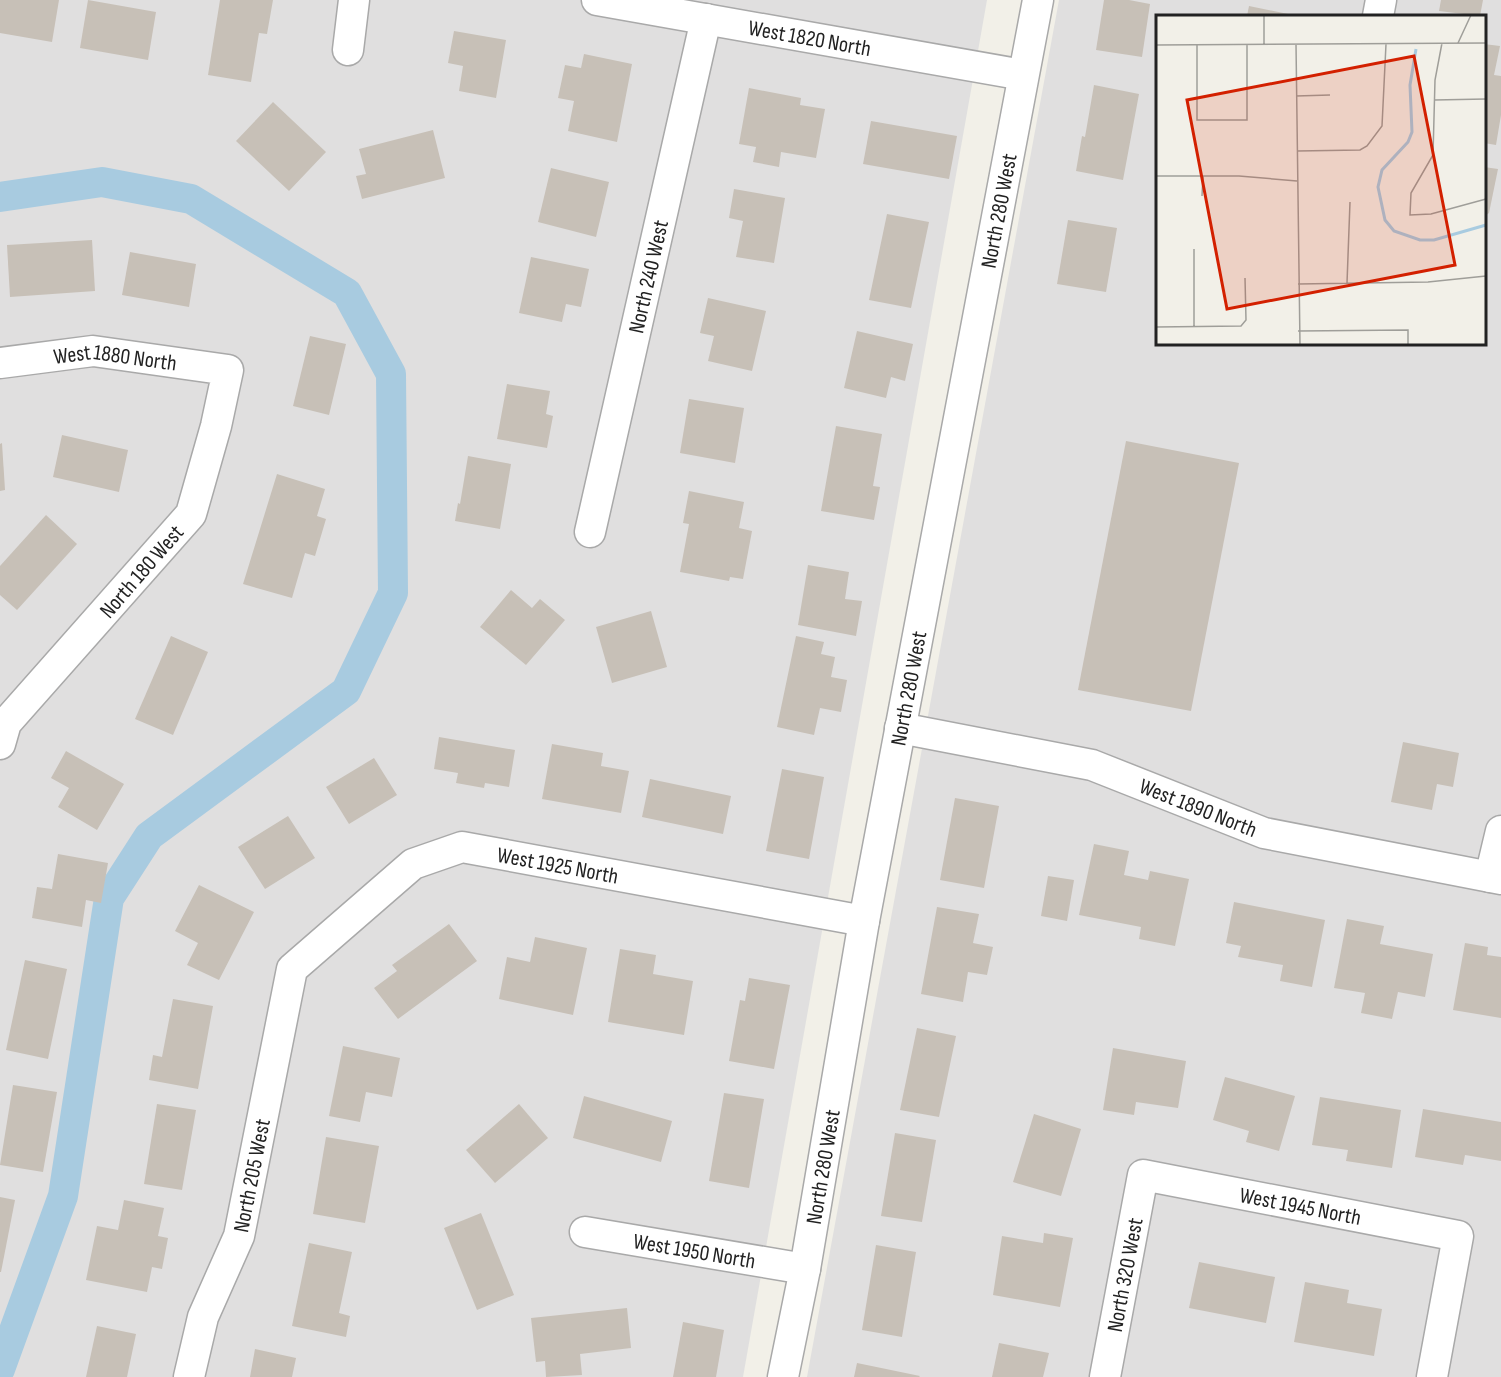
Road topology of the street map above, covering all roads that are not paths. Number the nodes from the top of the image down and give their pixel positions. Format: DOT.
graph roads {
  1 [pos="354,0"];
  2 [pos="597,0"];
  3 [pos="1038,0"];
  4 [pos="1381,0"];
  5 [pos="1378,15"];
  6 [pos="706,19"];
  7 [pos="348,50"];
  8 [pos="1023,75"];
  9 [pos="0,363"];
  10 [pos="228,370"];
  11 [pos="590,532"];
  12 [pos="900,728"];
  13 [pos="0,744"];
  14 [pos="1501,831"];
  15 [pos="1495,878"];
  16 [pos="864,921"];
  17 [pos="292,969"];
  18 [pos="1143,1175"];
  19 [pos="585,1232"];
  20 [pos="805,1269"];
  21 [pos="189,1377"];
  22 [pos="783,1377"];
  23 [pos="1105,1377"];
  24 [pos="1432,1377"];
  1 -- 7 [label="street"];
  2 -- 6 [label="street, West 1820 North"];
  3 -- 8 [label="street, North 280 West"];
  4 -- 5 [label="street"];
  6 -- 8 [label="street, West 1820 North"];
  6 -- 11 [label="street, North 240 West"];
  8 -- 12 [label="street, North 280 West"];
  9 -- 10 [label="street, West 1880 North"];
  10 -- 13 [label="street, North 180 West"];
  12 -- 15 [label="street, West 1890 North"];
  12 -- 16 [label="street, North 280 West"];
  14 -- 15 [label="street"];
  16 -- 17 [label="street, West 1925 North"];
  16 -- 20 [label="street, North 280 West"];
  17 -- 21 [label="street, North 205 West"];
  18 -- 23 [label="street, North 320 West"];
  18 -- 24 [label="street, West 1945 North"];
  19 -- 20 [label="street, West 1950 North"];
  20 -- 22 [label="street, North 280 West"];
}
